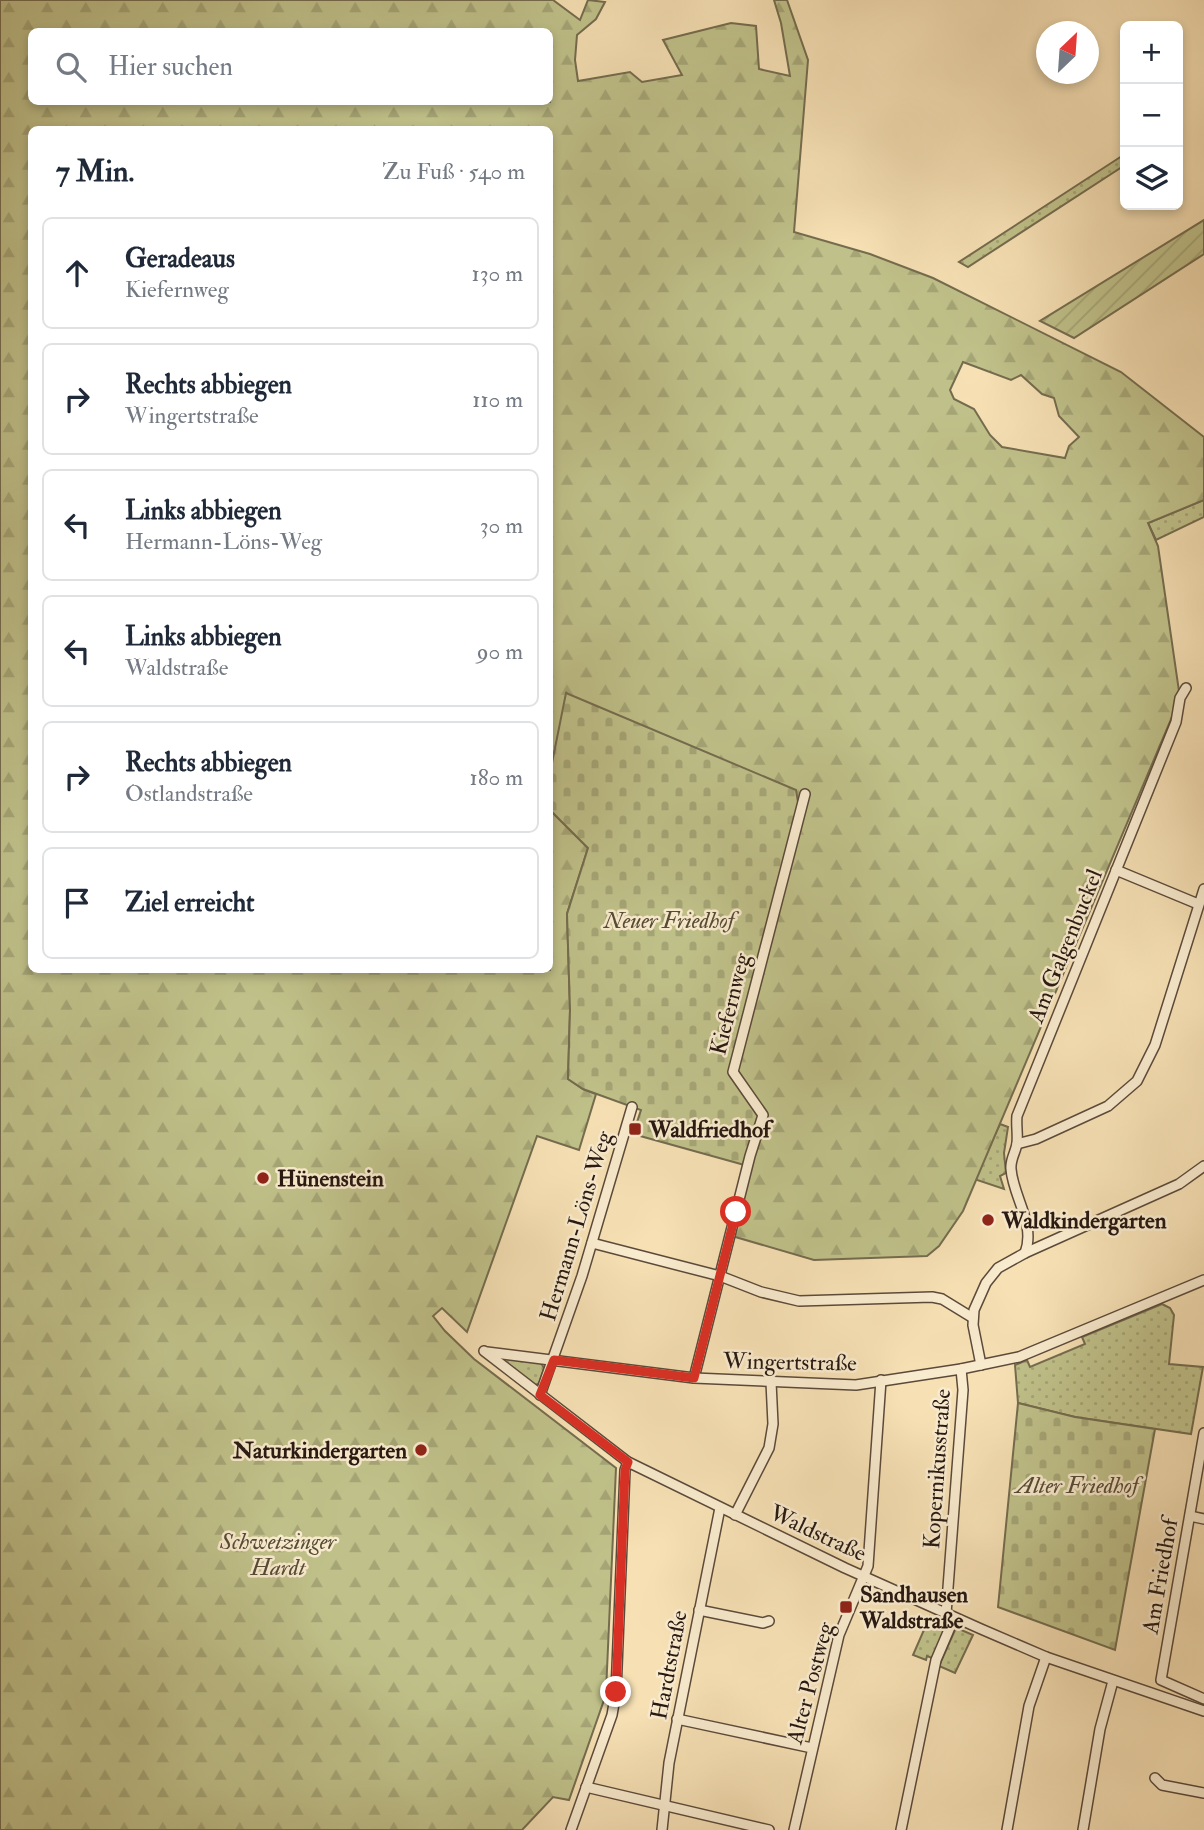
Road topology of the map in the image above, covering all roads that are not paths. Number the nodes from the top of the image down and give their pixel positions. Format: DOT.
graph roads {
  1 [pos="1185,688"];
  2 [pos="805,794"];
  3 [pos="1116,870"];
  4 [pos="1204,889"];
  5 [pos="1198,904"];
  6 [pos="632,1107"];
  7 [pos="1017,1144"];
  8 [pos="1204,1166"];
  9 [pos="1026,1221"];
  10 [pos="1050,1242"];
  11 [pos="592,1243"];
  12 [pos="1025,1253"];
  13 [pos="720,1276"];
  14 [pos="1204,1280"];
  15 [pos="973,1318"];
  16 [pos="484,1351"];
  17 [pos="554,1360"];
  18 [pos="981,1365"];
  19 [pos="961,1369"];
  20 [pos="694,1378"];
  21 [pos="881,1380"];
  22 [pos="771,1382"];
  23 [pos="540,1395"];
  24 [pos="1204,1433"];
  25 [pos="628,1462"];
  26 [pos="720,1508"];
  27 [pos="734,1515"];
  28 [pos="1190,1516"];
  29 [pos="1204,1519"];
  30 [pos="864,1577"];
  31 [pos="699,1610"];
  32 [pos="950,1616"];
  33 [pos="769,1621"];
  34 [pos="1046,1657"];
  35 [pos="1113,1681"];
  36 [pos="1204,1699"];
  37 [pos="1204,1711"];
  38 [pos="677,1719"];
  39 [pos="812,1748"];
  40 [pos="1155,1778"];
  41 [pos="586,1787"];
  42 [pos="1204,1793"];
  43 [pos="664,1805"];
  44 [pos="571,1830"];
  45 [pos="662,1830"];
  46 [pos="769,1830"];
  47 [pos="794,1830"];
  48 [pos="901,1830"];
  49 [pos="1007,1830"];
  50 [pos="1083,1830"];
  1 -- 3 [label="street, Am Galgenbuckel"];
  2 -- 13 [label="street, Kiefernweg"];
  3 -- 5 [label="street"];
  3 -- 7 [label="street, Am Galgenbuckel"];
  4 -- 5 [label="street"];
  5 -- 7 [label="street"];
  6 -- 11 [label="street, Hermann-Löns-Weg"];
  7 -- 9 [label="street, Am Galgenbuckel"];
  8 -- 10 [label="street"];
  9 -- 10 [label="street, Am Galgenbuckel"];
  9 -- 12 [label="street, Am Galgenbuckel"];
  10 -- 12 [label="street"];
  11 -- 13 [label="street"];
  11 -- 17 [label="street, Hermann-Löns-Weg"];
  12 -- 15 [label="street"];
  13 -- 15 [label="street"];
  13 -- 20 [label="street, Kiefernweg"];
  14 -- 18 [label="street, Wingertstraße"];
  15 -- 18 [label="street"];
  16 -- 17 [label="street, Wingertstraße"];
  16 -- 23 [label="street, Waldstraße"];
  17 -- 20 [label="street, Wingertstraße"];
  17 -- 23 [label="street, Hermann-Löns-Weg"];
  18 -- 19 [label="street, Wingertstraße"];
  19 -- 21 [label="street, Wingertstraße"];
  19 -- 32 [label="street, Kopernikusstraße"];
  20 -- 22 [label="street, Wingertstraße"];
  21 -- 22 [label="street, Wingertstraße"];
  21 -- 30 [label="street, Alter Postweg"];
  22 -- 27 [label="street"];
  23 -- 25 [label="street, Waldstraße"];
  24 -- 28 [label="street, Am Friedhof"];
  25 -- 26 [label="street, Waldstraße"];
  25 -- 41 [label="street"];
  26 -- 27 [label="street, Waldstraße"];
  26 -- 31 [label="street, Hardtstraße"];
  27 -- 30 [label="street, Waldstraße"];
  28 -- 29 [label="street"];
  28 -- 36 [label="street, Am Friedhof"];
  30 -- 32 [label="street, Waldstraße"];
  30 -- 39 [label="street, Alter Postweg"];
  31 -- 33 [label="street"];
  31 -- 38 [label="street, Hardtstraße"];
  32 -- 34 [label="street, Waldstraße"];
  32 -- 48 [label="street, Kopernikusstraße"];
  34 -- 35 [label="street, Waldstraße"];
  34 -- 49 [label="street"];
  35 -- 37 [label="street, Waldstraße"];
  35 -- 50 [label="street"];
  38 -- 39 [label="street"];
  38 -- 43 [label="street, Hardtstraße"];
  39 -- 47 [label="street, Alter Postweg"];
  40 -- 42 [label="street"];
  41 -- 43 [label="street"];
  41 -- 44 [label="street"];
  43 -- 45 [label="street, Hardtstraße"];
  43 -- 46 [label="street"];
}
